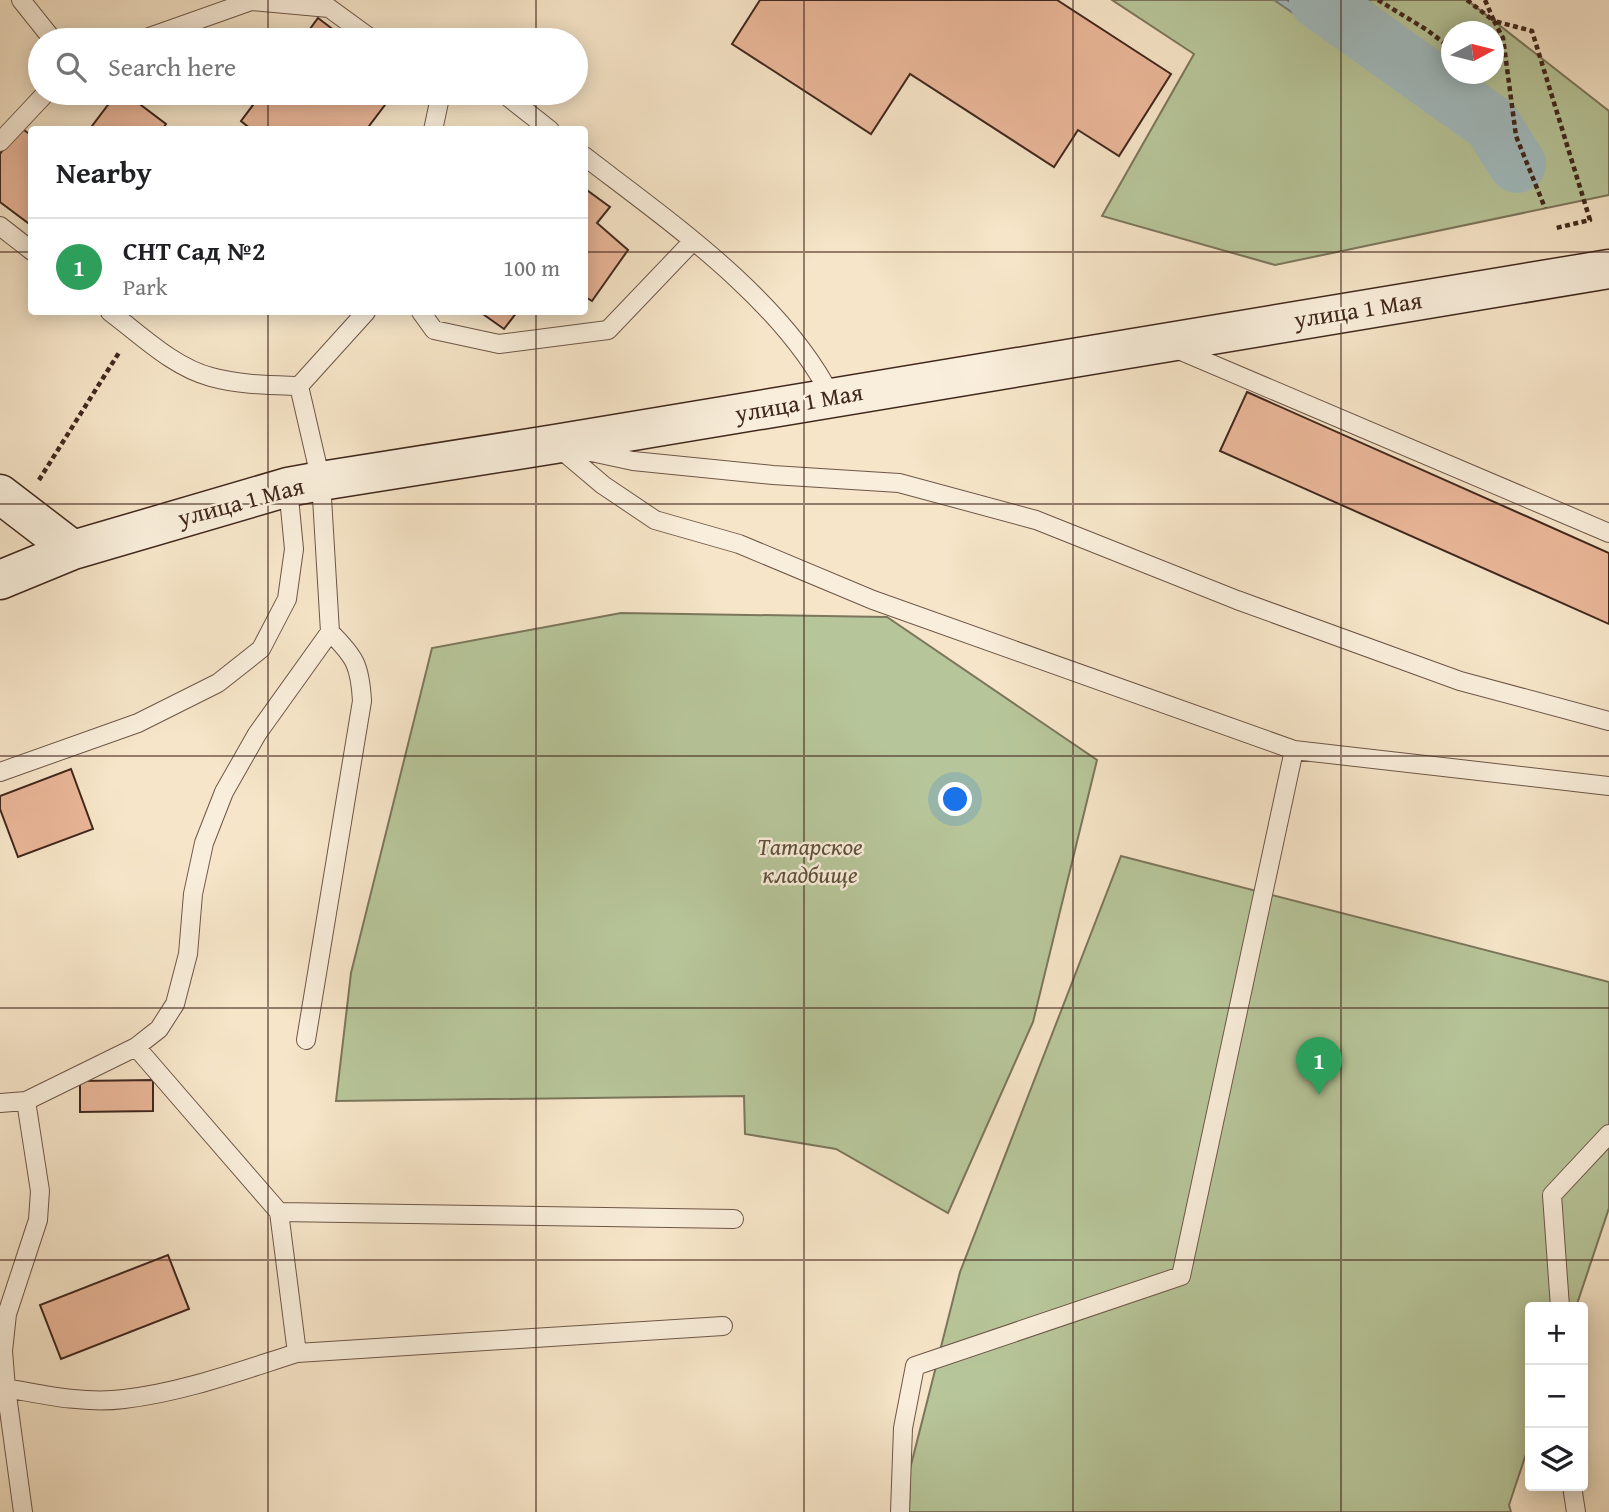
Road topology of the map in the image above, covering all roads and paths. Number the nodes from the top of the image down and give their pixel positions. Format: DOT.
graph roads {
  1 [pos="21,0"];
  2 [pos="1378,0"];
  3 [pos="1468,0"];
  4 [pos="1485,0"];
  5 [pos="1494,21"];
  6 [pos="1504,24"];
  7 [pos="43,28"];
  8 [pos="175,28"];
  9 [pos="357,28"];
  10 [pos="1441,41"];
  11 [pos="1504,46"];
  12 [pos="35,105"];
  13 [pos="439,105"];
  14 [pos="518,105"];
  15 [pos="434,126"];
  16 [pos="545,126"];
  17 [pos="0,142"];
  18 [pos="588,159"];
  19 [pos="1545,208"];
  20 [pos="0,226"];
  21 [pos="1556,228"];
  22 [pos="693,241"];
  23 [pos="28,247"];
  24 [pos="1609,269"];
  25 [pos="114,315"];
  26 [pos="363,315"];
  27 [pos="423,315"];
  28 [pos="133,329"];
  29 [pos="1161,342"];
  30 [pos="299,386"];
  31 [pos="832,398"];
  32 [pos="555,444"];
  33 [pos="305,484"];
  34 [pos="16,492"];
  35 [pos="1609,533"];
  36 [pos="73,550"];
  37 [pos="0,580"];
  38 [pos="330,632"];
  39 [pos="1609,721"];
  40 [pos="1294,750"];
  41 [pos="0,772"];
  42 [pos="1609,786"];
  43 [pos="306,1040"];
  44 [pos="136,1047"];
  45 [pos="26,1101"];
  46 [pos="0,1103"];
  47 [pos="1609,1134"];
  48 [pos="279,1212"];
  49 [pos="734,1219"];
  50 [pos="1560,1302"];
  51 [pos="723,1326"];
  52 [pos="297,1353"];
  53 [pos="6,1388"];
  54 [pos="1573,1491"];
  55 [pos="23,1512"];
  56 [pos="900,1512"];
  57 [pos="1576,1512"];
  1 -- 7 [label="lane"];
  2 -- 10 [label="path"];
  3 -- 5 [label="path"];
  4 -- 5 [label="path"];
  6 -- 21 [label="path"];
  8 -- 9 [label="lane"];
  11 -- 19 [label="path"];
  12 -- 17 [label="lane"];
  13 -- 15 [label="lane"];
  14 -- 16 [label="lane"];
  18 -- 22 [label="lane"];
  20 -- 23 [label="lane"];
  22 -- 27 [label="lane"];
  22 -- 31 [label="lane"];
  24 -- 29 [label="main road, улица 1 Мая"];
  25 -- 28 [label="lane"];
  26 -- 30 [label="lane"];
  28 -- 30 [label="lane"];
  28 -- 34 [label="path"];
  29 -- 31 [label="main road, улица 1 Мая"];
  29 -- 35 [label="lane"];
  30 -- 33 [label="lane"];
  31 -- 32 [label="main road, улица 1 Мая"];
  32 -- 33 [label="main road, улица 1 Мая"];
  32 -- 39 [label="lane"];
  32 -- 40 [label="lane"];
  33 -- 36 [label="main road, улица 1 Мая"];
  33 -- 38 [label="lane"];
  33 -- 41 [label="lane"];
  34 -- 36 [label="main road"];
  36 -- 37 [label="main road, улица 1 Мая"];
  38 -- 43 [label="lane"];
  38 -- 44 [label="lane"];
  40 -- 42 [label="lane"];
  40 -- 56 [label="lane"];
  44 -- 45 [label="lane"];
  44 -- 48 [label="lane"];
  45 -- 46 [label="lane"];
  45 -- 53 [label="lane"];
  47 -- 50 [label="lane"];
  48 -- 49 [label="lane"];
  48 -- 52 [label="lane"];
  51 -- 52 [label="lane"];
  52 -- 53 [label="lane"];
  53 -- 55 [label="lane"];
  54 -- 57 [label="lane"];
}
